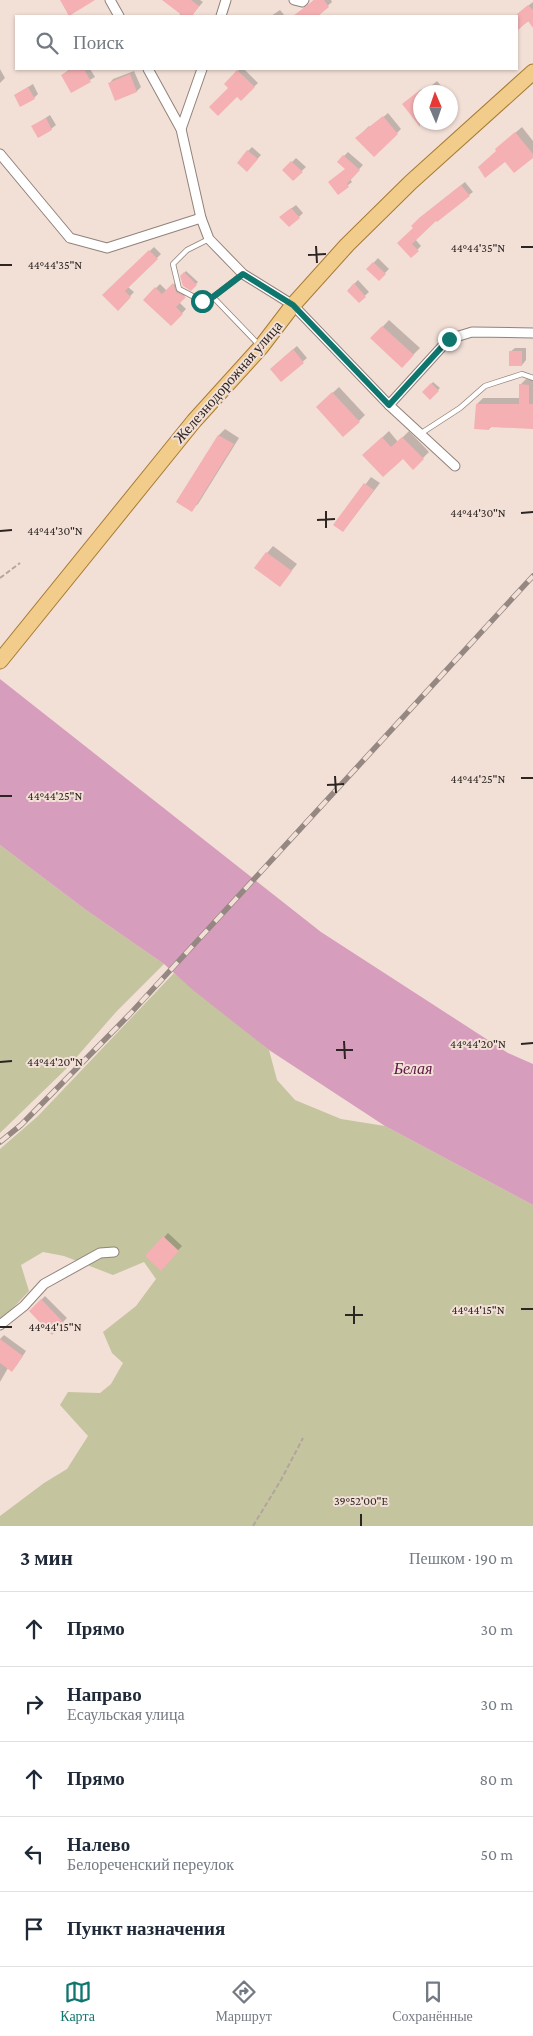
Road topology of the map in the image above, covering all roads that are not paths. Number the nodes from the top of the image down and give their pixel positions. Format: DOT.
graph roads {
  1 [pos="110,0"];
  2 [pos="226,0"];
  3 [pos="294,0"];
  4 [pos="304,0"];
  5 [pos="118,15"];
  6 [pos="221,15"];
  7 [pos="149,70"];
  8 [pos="202,70"];
  9 [pos="533,72"];
  10 [pos="181,129"];
  11 [pos="0,154"];
  12 [pos="201,218"];
  13 [pos="209,239"];
  14 [pos="243,274"];
  15 [pos="213,297"];
  16 [pos="293,305"];
  17 [pos="533,333"];
  18 [pos="261,347"];
  19 [pos="533,378"];
  20 [pos="389,405"];
  21 [pos="420,434"];
  22 [pos="455,466"];
  23 [pos="0,661"];
  24 [pos="114,1252"];
  25 [pos="0,1325"];
  1 -- 5 [label="street"];
  2 -- 6 [label="street"];
  3 -- 4 [label="street"];
  7 -- 10 [label="street"];
  8 -- 10 [label="street"];
  9 -- 16 [label="main road, Железнодорожная улица"];
  10 -- 12 [label="street"];
  11 -- 12 [label="street"];
  12 -- 13 [label="street"];
  13 -- 14 [label="street"];
  13 -- 15 [label="lane"];
  14 -- 15 [label="lane"];
  14 -- 16 [label="street"];
  15 -- 18 [label="lane"];
  16 -- 18 [label="main road, Железнодорожная улица"];
  16 -- 20 [label="street"];
  17 -- 20 [label="street"];
  18 -- 23 [label="main road, Железнодорожная улица"];
  19 -- 21 [label="lane"];
  20 -- 21 [label="street"];
  21 -- 22 [label="street"];
  24 -- 25 [label="street"];
}
